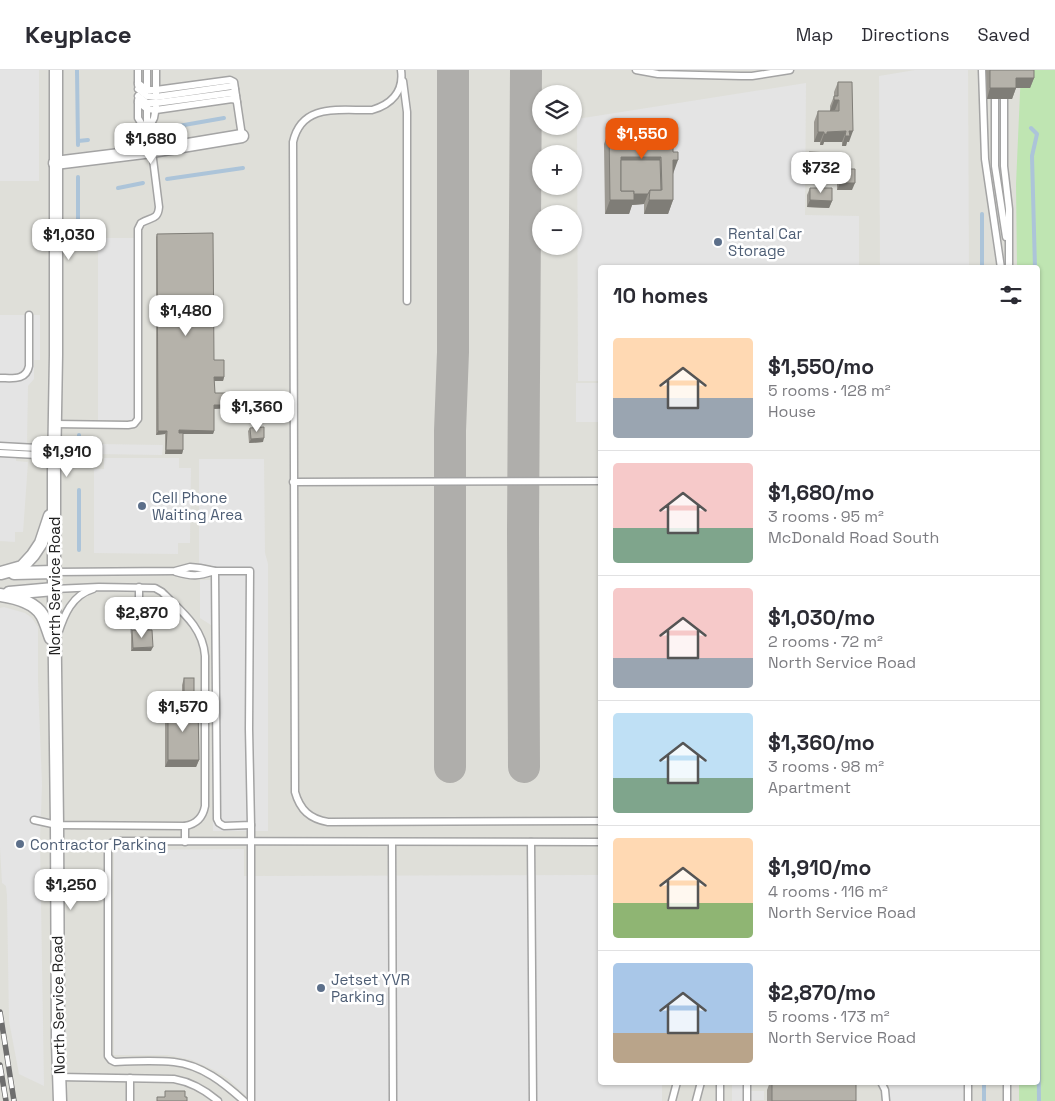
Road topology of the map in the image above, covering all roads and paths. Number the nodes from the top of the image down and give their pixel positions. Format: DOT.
graph roads {
  1 [pos="56,70"];
  2 [pos="138,70"];
  3 [pos="147,70"];
  4 [pos="156,70"];
  5 [pos="401,70"];
  6 [pos="636,70"];
  7 [pos="790,70"];
  8 [pos="982,70"];
  9 [pos="402,78"];
  10 [pos="994,80"];
  11 [pos="1004,89"];
  12 [pos="138,92"];
  13 [pos="236,95"];
  14 [pos="147,99"];
  15 [pos="156,100"];
  16 [pos="147,134"];
  17 [pos="242,136"];
  18 [pos="150,151"];
  19 [pos="55,163"];
  20 [pos="1009,258"];
  21 [pos="1001,265"];
  22 [pos="1009,265"];
  23 [pos="407,297"];
  24 [pos="29,315"];
  25 [pos="0,378"];
  26 [pos="55,424"];
  27 [pos="0,446"];
  28 [pos="54,452"];
  29 [pos="0,453"];
  30 [pos="598,481"];
  31 [pos="293,482"];
  32 [pos="54,504"];
  33 [pos="215,571"];
  34 [pos="54,572"];
  35 [pos="0,573"];
  36 [pos="99,587"];
  37 [pos="139,587"];
  38 [pos="54,589"];
  39 [pos="0,594"];
  40 [pos="139,614"];
  41 [pos="134,632"];
  42 [pos="145,632"];
  43 [pos="54,646"];
  44 [pos="34,820"];
  45 [pos="598,821"];
  46 [pos="57,825"];
  47 [pos="185,826"];
  48 [pos="251,826"];
  49 [pos="185,842"];
  50 [pos="250,842"];
  51 [pos="392,842"];
  52 [pos="531,842"];
  53 [pos="598,842"];
  54 [pos="59,1078"];
  55 [pos="130,1078"];
  56 [pos="676,1085"];
  57 [pos="700,1085"];
  58 [pos="720,1085"];
  59 [pos="747,1085"];
  60 [pos="882,1085"];
  61 [pos="968,1085"];
  62 [pos="1007,1085"];
  63 [pos="60,1101"];
  64 [pos="130,1101"];
  65 [pos="218,1101"];
  66 [pos="244,1101"];
  67 [pos="251,1101"];
  68 [pos="393,1101"];
  69 [pos="533,1101"];
  70 [pos="672,1101"];
  71 [pos="696,1101"];
  72 [pos="720,1101"];
  73 [pos="747,1101"];
  74 [pos="886,1101"];
  75 [pos="968,1101"];
  76 [pos="1007,1101"];
  1 -- 19 [label="street, North Service Road"];
  2 -- 12 [label="lane"];
  3 -- 14 [label="lane"];
  4 -- 15 [label="lane"];
  5 -- 9 [label="lane"];
  6 -- 7 [label="lane"];
  8 -- 21 [label="lane"];
  9 -- 23 [label="lane"];
  9 -- 31 [label="lane"];
  10 -- 20 [label="lane"];
  11 -- 20 [label="lane"];
  12 -- 14 [label="lane"];
  12 -- 14 [label="lane"];
  12 -- 16 [label="lane"];
  13 -- 15 [label="lane"];
  13 -- 15 [label="lane"];
  13 -- 17 [label="lane"];
  14 -- 15 [label="lane"];
  14 -- 15 [label="lane"];
  14 -- 16 [label="lane"];
  15 -- 16 [label="lane"];
  16 -- 18 [label="lane"];
  17 -- 18 [label="street"];
  18 -- 19 [label="street"];
  18 -- 26 [label="lane"];
  19 -- 26 [label="street, North Service Road"];
  20 -- 22 [label="lane"];
  24 -- 25 [label="lane"];
  26 -- 28 [label="street, North Service Road"];
  27 -- 28 [label="lane"];
  28 -- 29 [label="lane"];
  28 -- 32 [label="street, North Service Road"];
  30 -- 31 [label="lane"];
  31 -- 45 [label="lane"];
  32 -- 34 [label="street, North Service Road"];
  32 -- 35 [label="street"];
  33 -- 34 [label="lane"];
  33 -- 48 [label="lane"];
  33 -- 48 [label="lane"];
  34 -- 35 [label="street"];
  34 -- 38 [label="street, North Service Road"];
  36 -- 37 [label="lane"];
  36 -- 38 [label="lane"];
  36 -- 43 [label="lane"];
  37 -- 40 [label="lane"];
  37 -- 47 [label="lane"];
  38 -- 39 [label="street"];
  38 -- 43 [label="street, North Service Road"];
  39 -- 43 [label="street"];
  40 -- 41 [label="lane"];
  40 -- 42 [label="lane"];
  43 -- 46 [label="street, North Service Road"];
  44 -- 46 [label="lane"];
  46 -- 47 [label="lane"];
  46 -- 54 [label="street, North Service Road"];
  47 -- 49 [label="lane"];
  48 -- 50 [label="lane"];
  49 -- 50 [label="lane"];
  49 -- 66 [label="lane"];
  50 -- 51 [label="lane"];
  50 -- 67 [label="lane"];
  51 -- 52 [label="lane"];
  51 -- 68 [label="lane"];
  52 -- 53 [label="lane"];
  52 -- 69 [label="lane"];
  54 -- 55 [label="lane"];
  54 -- 63 [label="street, North Service Road"];
  55 -- 64 [label="lane"];
  55 -- 65 [label="lane"];
  56 -- 70 [label="lane"];
  57 -- 71 [label="lane"];
  58 -- 72 [label="lane"];
  59 -- 73 [label="lane"];
  60 -- 74 [label="lane"];
  61 -- 75 [label="lane"];
  62 -- 76 [label="lane"];
}
